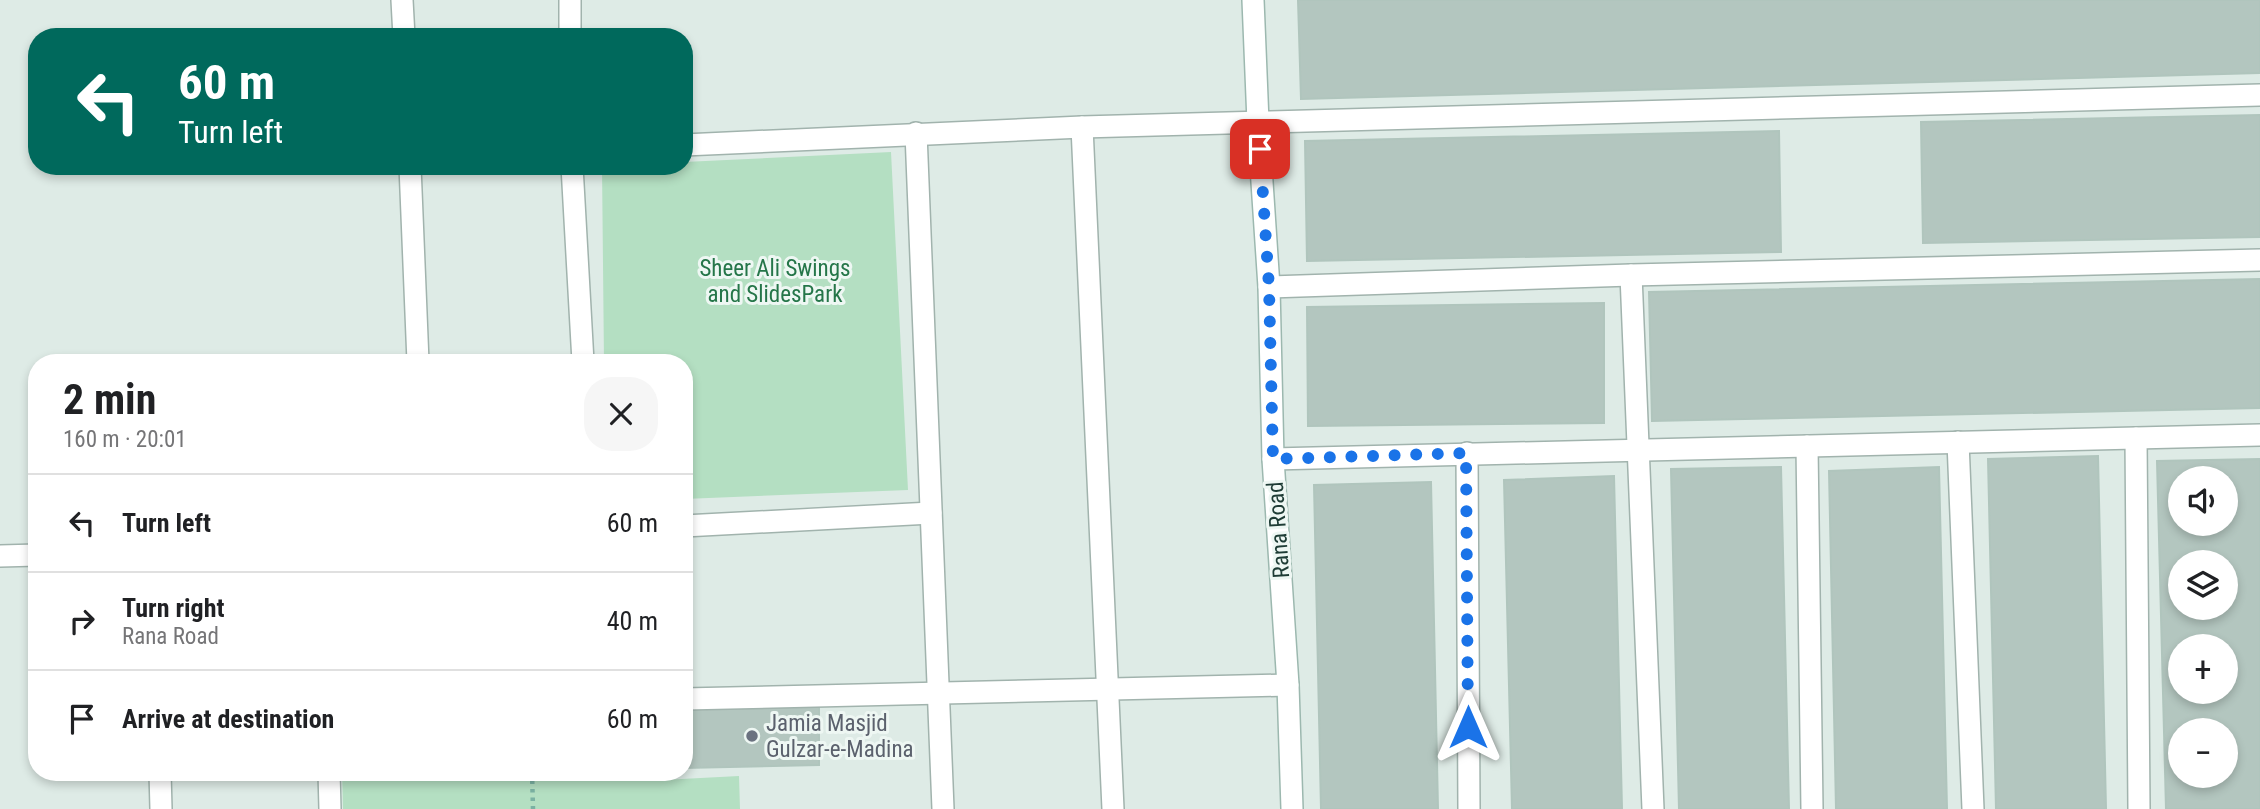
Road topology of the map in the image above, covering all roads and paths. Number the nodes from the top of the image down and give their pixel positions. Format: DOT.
graph roads {
  1 [pos="402,0"];
  2 [pos="570,0"];
  3 [pos="1253,0"];
  4 [pos="404,28"];
  5 [pos="570,28"];
  6 [pos="2260,95"];
  7 [pos="1258,122"];
  8 [pos="1082,127"];
  9 [pos="916,133"];
  10 [pos="693,145"];
  11 [pos="410,175"];
  12 [pos="573,175"];
  13 [pos="2260,260"];
  14 [pos="1631,275"];
  15 [pos="1269,287"];
  16 [pos="418,354"];
  17 [pos="583,354"];
  18 [pos="2260,435"];
  19 [pos="2136,438"];
  20 [pos="1958,442"];
  21 [pos="1807,446"];
  22 [pos="1638,449"];
  23 [pos="1466,453"];
  24 [pos="1273,459"];
  25 [pos="931,513"];
  26 [pos="693,526"];
  27 [pos="28,555"];
  28 [pos="0,556"];
  29 [pos="1288,685"];
  30 [pos="1108,690"];
  31 [pos="939,693"];
  32 [pos="693,699"];
  33 [pos="160,781"];
  34 [pos="329,781"];
  35 [pos="532,781"];
  36 [pos="161,809"];
  37 [pos="330,809"];
  38 [pos="533,809"];
  39 [pos="943,809"];
  40 [pos="1113,809"];
  41 [pos="1292,809"];
  42 [pos="1469,809"];
  43 [pos="1653,809"];
  44 [pos="1812,809"];
  45 [pos="1973,809"];
  46 [pos="2139,809"];
  1 -- 4 [label="street"];
  2 -- 5 [label="street"];
  3 -- 7 [label="street, Rana Road"];
  6 -- 7 [label="street"];
  7 -- 8 [label="street"];
  7 -- 15 [label="street, Rana Road"];
  8 -- 9 [label="street"];
  8 -- 30 [label="street"];
  9 -- 10 [label="street"];
  9 -- 25 [label="street"];
  11 -- 16 [label="street"];
  12 -- 17 [label="street"];
  13 -- 14 [label="street"];
  14 -- 15 [label="street"];
  14 -- 22 [label="street"];
  15 -- 24 [label="street, Rana Road"];
  18 -- 19 [label="street"];
  19 -- 20 [label="street"];
  19 -- 46 [label="street"];
  20 -- 21 [label="street"];
  20 -- 45 [label="street"];
  21 -- 22 [label="street"];
  21 -- 44 [label="street"];
  22 -- 23 [label="street"];
  22 -- 43 [label="street"];
  23 -- 24 [label="street"];
  23 -- 42 [label="street"];
  24 -- 29 [label="street, Rana Road"];
  25 -- 26 [label="street"];
  25 -- 31 [label="street"];
  27 -- 28 [label="street"];
  29 -- 30 [label="street"];
  29 -- 41 [label="street, Rana Road"];
  30 -- 31 [label="street"];
  30 -- 40 [label="street"];
  31 -- 32 [label="street"];
  31 -- 39 [label="street"];
  33 -- 36 [label="street"];
  34 -- 37 [label="street"];
  35 -- 38 [label="path"];
}
